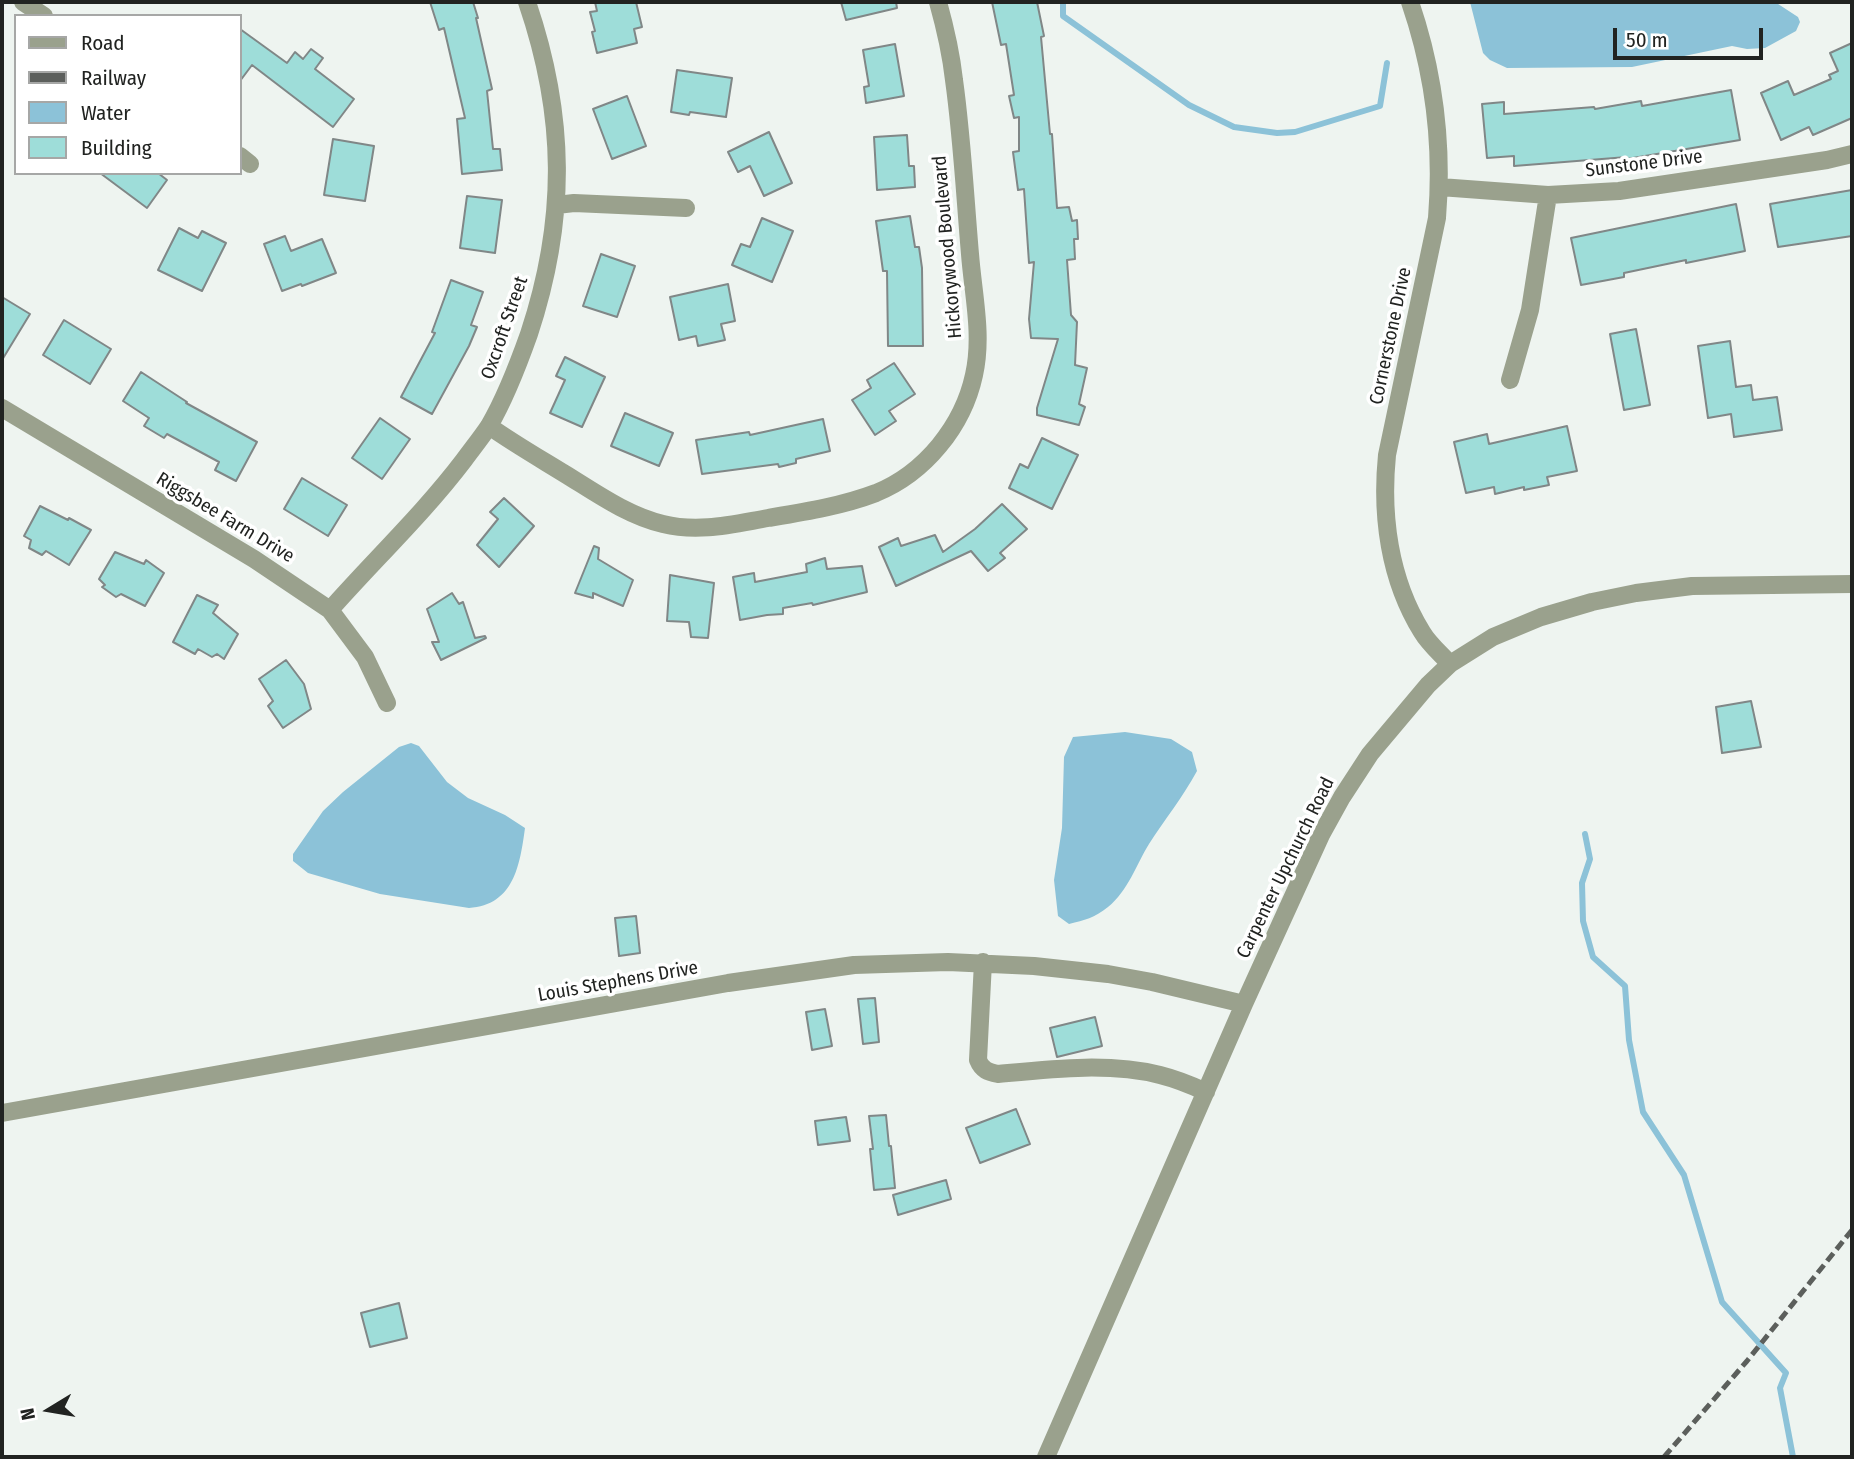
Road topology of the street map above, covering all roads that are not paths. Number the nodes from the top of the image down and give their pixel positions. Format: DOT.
graph roads {
  1 [pos="23,2"];
  2 [pos="527,2"];
  3 [pos="938,2"];
  4 [pos="1410,2"];
  5 [pos="41,14"];
  6 [pos="1852,154"];
  7 [pos="1440,187"];
  8 [pos="1548,195"];
  9 [pos="557,205"];
  10 [pos="687,208"];
  11 [pos="1510,380"];
  12 [pos="2,408"];
  13 [pos="489,426"];
  14 [pos="1852,584"];
  15 [pos="330,610"];
  16 [pos="1450,664"];
  17 [pos="387,703"];
  18 [pos="983,962"];
  19 [pos="1244,1004"];
  20 [pos="1206,1092"];
  21 [pos="2,1113"];
  22 [pos="1046,1457"];
  1 -- 5 [label="street"];
  2 -- 9 [label="street, Oxcroft Street"];
  3 -- 13 [label="street, Hickorywood Boulevard"];
  4 -- 7 [label="street, Cornerstone Drive"];
  6 -- 8 [label="street, Sunstone Drive"];
  7 -- 8 [label="street, Sunstone Drive"];
  7 -- 16 [label="street, Cornerstone Drive"];
  8 -- 11 [label="street"];
  9 -- 10 [label="street"];
  9 -- 13 [label="street, Oxcroft Street"];
  12 -- 15 [label="street, Riggsbee Farm Drive"];
  13 -- 15 [label="street, Oxcroft Street"];
  14 -- 16 [label="street, Carpenter Upchurch Road"];
  15 -- 17 [label="street, Riggsbee Farm Drive"];
  16 -- 19 [label="street, Carpenter Upchurch Road"];
  18 -- 19 [label="street, Louis Stephens Drive"];
  18 -- 20 [label="street"];
  18 -- 21 [label="street, Louis Stephens Drive"];
  19 -- 20 [label="street, Carpenter Upchurch Road"];
  20 -- 22 [label="street, Carpenter Upchurch Road"];
}
